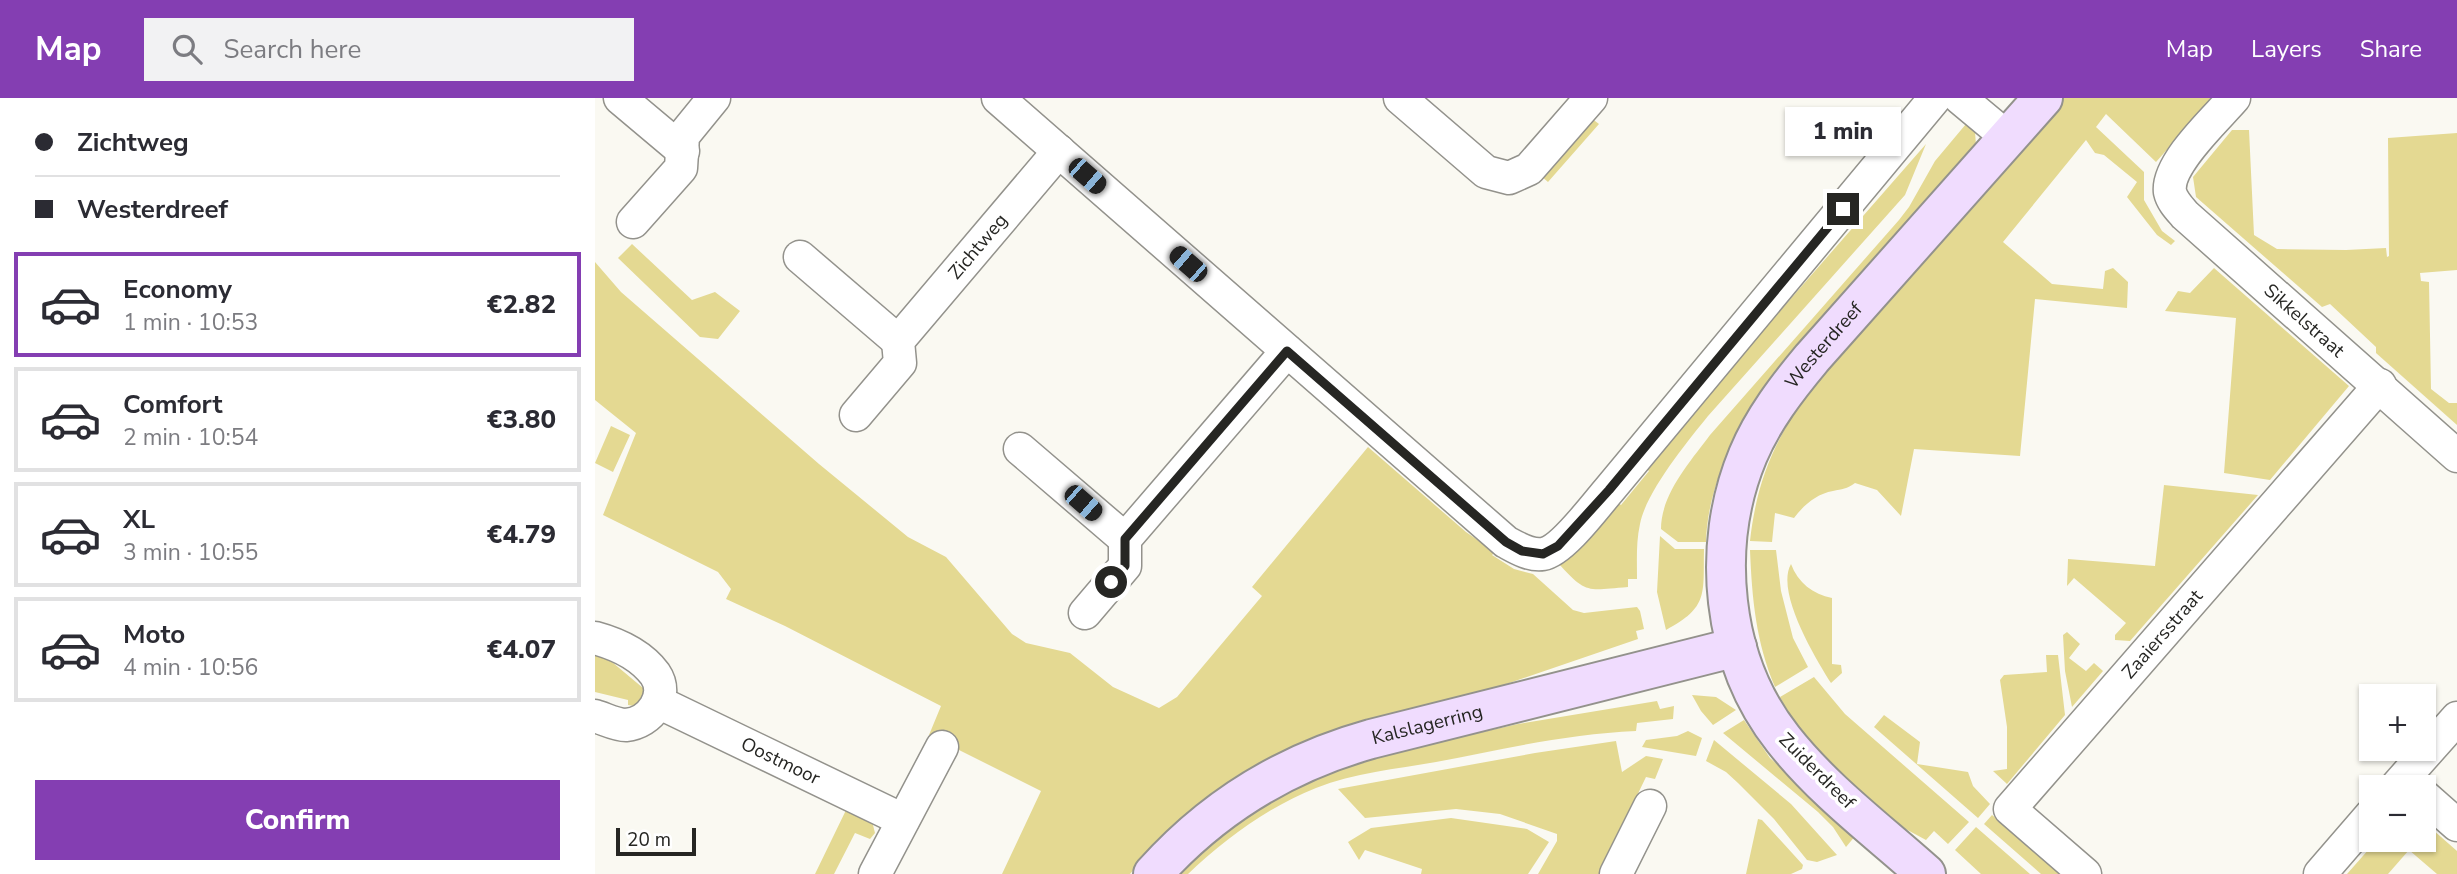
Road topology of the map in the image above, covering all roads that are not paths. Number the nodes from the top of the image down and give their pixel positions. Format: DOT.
graph roads {
  1 [pos="620,98"];
  2 [pos="714,98"];
  3 [pos="998,98"];
  4 [pos="1400,98"];
  5 [pos="1591,98"];
  6 [pos="1935,98"];
  7 [pos="1960,98"];
  8 [pos="2043,98"];
  9 [pos="2234,98"];
  10 [pos="2008,138"];
  11 [pos="683,151"];
  12 [pos="1059,151"];
  13 [pos="632,222"];
  14 [pos="800,257"];
  15 [pos="898,341"];
  16 [pos="1287,351"];
  17 [pos="2380,385"];
  18 [pos="856,415"];
  19 [pos="1020,449"];
  20 [pos="2457,456"];
  21 [pos="1125,539"];
  22 [pos="1085,613"];
  23 [pos="595,638"];
  24 [pos="1737,647"];
  25 [pos="658,702"];
  26 [pos="595,716"];
  27 [pos="2457,718"];
  28 [pos="942,747"];
  29 [pos="2417,775"];
  30 [pos="1650,806"];
  31 [pos="2436,808"];
  32 [pos="903,820"];
  33 [pos="2457,825"];
  34 [pos="2359,829"];
  35 [pos="875,874"];
  36 [pos="1153,874"];
  37 [pos="1616,874"];
  38 [pos="1926,874"];
  39 [pos="2085,874"];
  40 [pos="2320,874"];
  1 -- 11 [label="street"];
  2 -- 11 [label="street"];
  3 -- 12 [label="street"];
  4 -- 5 [label="street"];
  6 -- 16 [label="street"];
  7 -- 10 [label="street"];
  8 -- 10 [label="street, Westerdreef"];
  9 -- 17 [label="street, Sikkelstraat"];
  10 -- 24 [label="street, Westerdreef"];
  11 -- 13 [label="street"];
  12 -- 15 [label="street, Zichtweg"];
  12 -- 16 [label="street"];
  14 -- 15 [label="street"];
  15 -- 18 [label="street, Zichtweg"];
  16 -- 21 [label="street"];
  17 -- 20 [label="street, Sikkelstraat"];
  17 -- 39 [label="street, Zaaiersstraat"];
  19 -- 21 [label="street"];
  21 -- 22 [label="street"];
  23 -- 25 [label="street"];
  24 -- 36 [label="street, Kalslagerring"];
  24 -- 38 [label="street, Zuiderdreef"];
  25 -- 26 [label="street"];
  25 -- 32 [label="street, Oostmoor"];
  27 -- 29 [label="street"];
  28 -- 32 [label="street"];
  30 -- 37 [label="street"];
  31 -- 33 [label="street"];
  32 -- 35 [label="street"];
  34 -- 40 [label="street"];
}
